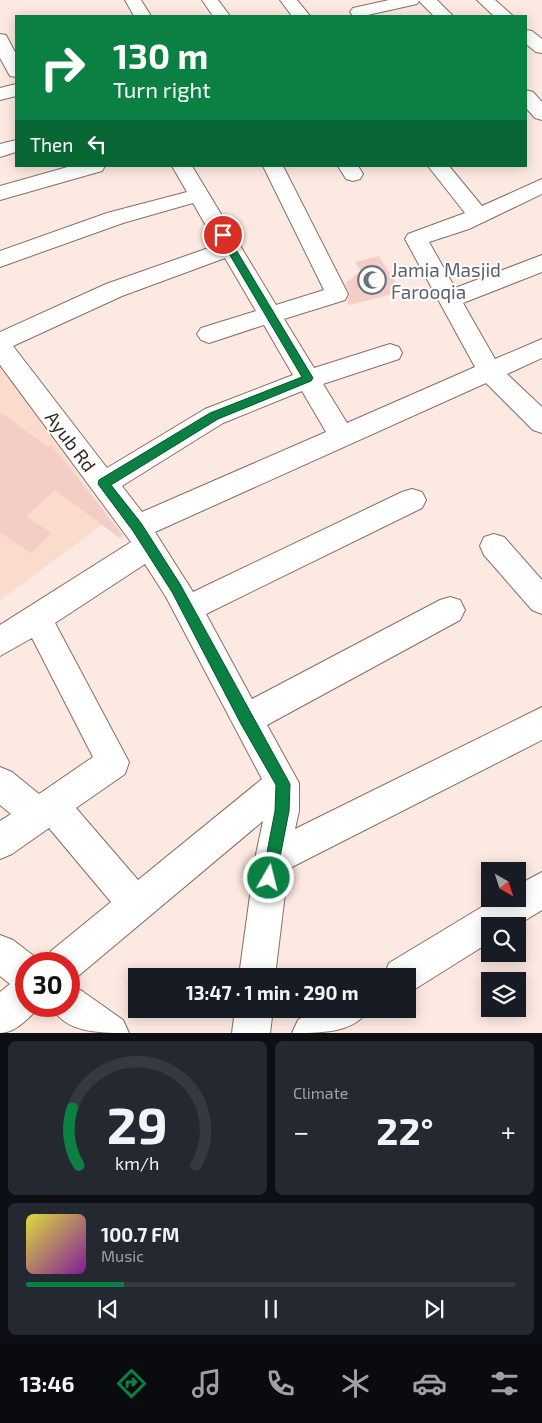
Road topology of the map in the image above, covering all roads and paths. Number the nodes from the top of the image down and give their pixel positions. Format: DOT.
graph roads {
  1 [pos="133,0"];
  2 [pos="210,0"];
  3 [pos="288,0"];
  4 [pos="411,0"];
  5 [pos="427,0"];
  6 [pos="485,0"];
  7 [pos="357,9"];
  8 [pos="141,15"];
  9 [pos="220,15"];
  10 [pos="300,15"];
  11 [pos="443,15"];
  12 [pos="503,15"];
  13 [pos="527,36"];
  14 [pos="1,42"];
  15 [pos="542,48"];
  16 [pos="527,53"];
  17 [pos="15,70"];
  18 [pos="15,90"];
  19 [pos="0,94"];
  20 [pos="527,97"];
  21 [pos="542,114"];
  22 [pos="542,122"];
  23 [pos="527,127"];
  24 [pos="15,146"];
  25 [pos="0,151"];
  26 [pos="91,167"];
  27 [pos="183,167"];
  28 [pos="274,167"];
  29 [pos="439,167"];
  30 [pos="542,186"];
  31 [pos="0,193"];
  32 [pos="199,195"];
  33 [pos="478,216"];
  34 [pos="231,248"];
  35 [pos="0,259"];
  36 [pos="542,264"];
  37 [pos="451,299"];
  38 [pos="270,316"];
  39 [pos="209,334"];
  40 [pos="0,342"];
  41 [pos="0,347"];
  42 [pos="542,348"];
  43 [pos="390,352"];
  44 [pos="490,372"];
  45 [pos="308,378"];
  46 [pos="542,423"];
  47 [pos="342,436"];
  48 [pos="103,484"];
  49 [pos="412,500"];
  50 [pos="143,536"];
  51 [pos="494,546"];
  52 [pos="542,601"];
  53 [pos="187,610"];
  54 [pos="450,610"];
  55 [pos="37,618"];
  56 [pos="0,642"];
  57 [pos="246,719"];
  58 [pos="542,723"];
  59 [pos="0,784"];
  60 [pos="283,784"];
  61 [pos="45,810"];
  62 [pos="0,842"];
  63 [pos="272,859"];
  64 [pos="542,890"];
  65 [pos="136,905"];
  66 [pos="0,952"];
  67 [pos="79,952"];
  68 [pos="15,964"];
  69 [pos="259,968"];
  70 [pos="415,968"];
  71 [pos="15,1004"];
  72 [pos="80,1012"];
  73 [pos="0,1017"];
  74 [pos="253,1018"];
  75 [pos="335,1018"];
  76 [pos="110,1033"];
  77 [pos="251,1033"];
  78 [pos="311,1033"];
  1 -- 8 [label="street"];
  2 -- 9 [label="street"];
  3 -- 10 [label="street"];
  4 -- 7 [label="street"];
  5 -- 11 [label="street"];
  6 -- 12 [label="street"];
  13 -- 15 [label="street"];
  14 -- 17 [label="street"];
  15 -- 16 [label="street"];
  18 -- 19 [label="street"];
  20 -- 21 [label="street"];
  22 -- 23 [label="street"];
  24 -- 25 [label="street"];
  26 -- 31 [label="street"];
  27 -- 32 [label="street"];
  28 -- 38 [label="street"];
  29 -- 33 [label="street"];
  30 -- 33 [label="street"];
  32 -- 34 [label="street"];
  32 -- 35 [label="street"];
  33 -- 37 [label="street"];
  34 -- 38 [label="street"];
  34 -- 40 [label="street"];
  36 -- 37 [label="street"];
  37 -- 44 [label="street"];
  38 -- 39 [label="street"];
  38 -- 45 [label="street"];
  41 -- 48 [label="street, Ayub Rd"];
  42 -- 44 [label="street"];
  43 -- 45 [label="street"];
  44 -- 46 [label="street"];
  44 -- 47 [label="street"];
  45 -- 47 [label="street"];
  45 -- 48 [label="street"];
  47 -- 50 [label="street"];
  48 -- 50 [label="street, Ayub Rd"];
  49 -- 53 [label="street"];
  50 -- 53 [label="street, Ayub Rd"];
  50 -- 55 [label="street"];
  51 -- 52 [label="street"];
  53 -- 57 [label="street, Ayub Rd"];
  54 -- 57 [label="street"];
  55 -- 56 [label="street"];
  55 -- 61 [label="street"];
  57 -- 60 [label="street, Ayub Rd"];
  58 -- 63 [label="street"];
  59 -- 61 [label="street"];
  60 -- 63 [label="street"];
  60 -- 65 [label="street"];
  61 -- 62 [label="street"];
  61 -- 65 [label="street"];
  63 -- 69 [label="street"];
  64 -- 70 [label="street"];
  65 -- 67 [label="street"];
  66 -- 68 [label="street"];
  71 -- 73 [label="street"];
  72 -- 76 [label="street"];
  74 -- 77 [label="street"];
  75 -- 78 [label="street"];
}
